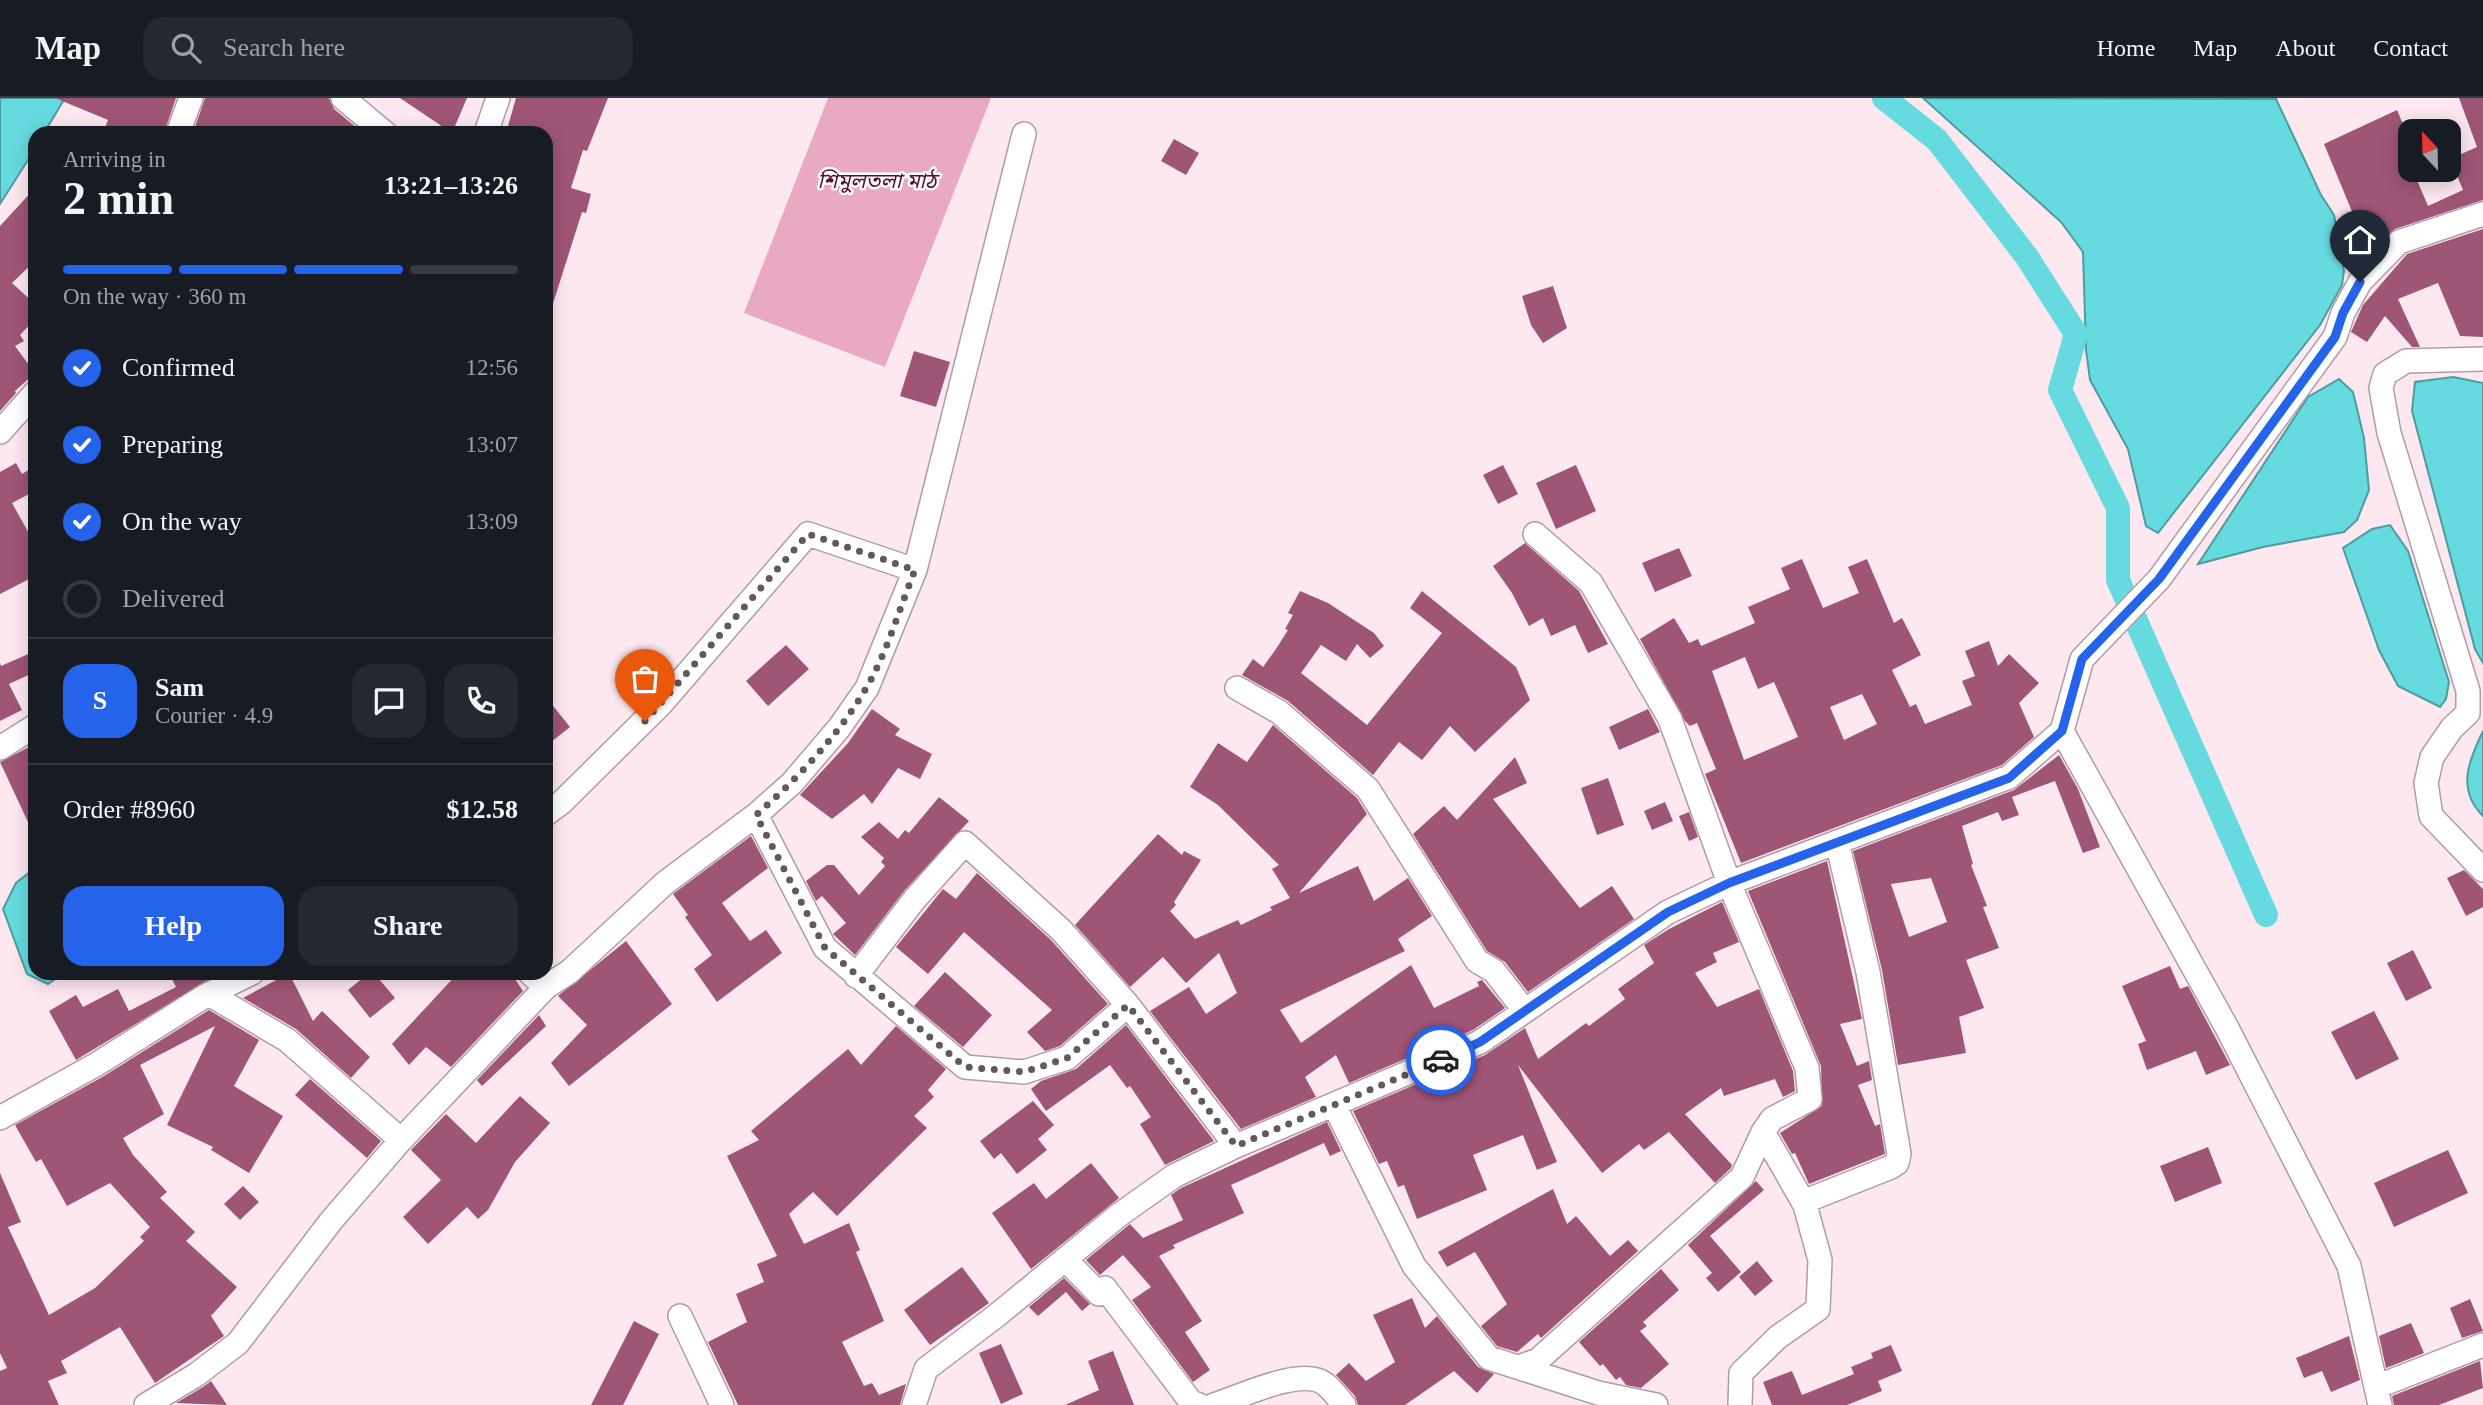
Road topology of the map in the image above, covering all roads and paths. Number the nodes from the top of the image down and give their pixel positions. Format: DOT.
graph roads {
  1 [pos="191,98"];
  2 [pos="344,98"];
  3 [pos="498,98"];
  4 [pos="181,126"];
  5 [pos="377,126"];
  6 [pos="488,126"];
  7 [pos="1024,134"];
  8 [pos="2483,214"];
  9 [pos="2483,359"];
  10 [pos="28,401"];
  11 [pos="0,432"];
  12 [pos="1535,534"];
  13 [pos="915,570"];
  14 [pos="1237,688"];
  15 [pos="28,730"];
  16 [pos="2062,731"];
  17 [pos="0,748"];
  18 [pos="553,809"];
  19 [pos="756,815"];
  20 [pos="1837,842"];
  21 [pos="2483,870"];
  22 [pos="1729,883"];
  23 [pos="553,976"];
  24 [pos="856,976"];
  25 [pos="238,980"];
  26 [pos="538,980"];
  27 [pos="209,994"];
  28 [pos="1128,1005"];
  29 [pos="1525,1011"];
  30 [pos="1334,1105"];
  31 [pos="0,1118"];
  32 [pos="1763,1132"];
  33 [pos="401,1140"];
  34 [pos="1236,1146"];
  35 [pos="1804,1202"];
  36 [pos="1065,1259"];
  37 [pos="680,1316"];
  38 [pos="2483,1345"];
  39 [pos="1519,1367"];
  40 [pos="2378,1396"];
  41 [pos="146,1405"];
  42 [pos="722,1405"];
  43 [pos="914,1405"];
  44 [pos="1199,1405"];
  45 [pos="1214,1405"];
  46 [pos="1343,1405"];
  47 [pos="1656,1405"];
  48 [pos="1740,1405"];
  1 -- 4 [label="street"];
  2 -- 5 [label="street"];
  3 -- 6 [label="street"];
  7 -- 13 [label="street"];
  8 -- 16 [label="street"];
  9 -- 21 [label="street"];
  10 -- 11 [label="street"];
  12 -- 22 [label="street"];
  13 -- 18 [label="street"];
  13 -- 19 [label="street"];
  14 -- 29 [label="street"];
  15 -- 17 [label="street"];
  16 -- 20 [label="street"];
  16 -- 40 [label="street"];
  19 -- 23 [label="street"];
  19 -- 24 [label="street"];
  20 -- 22 [label="street"];
  20 -- 35 [label="street"];
  22 -- 29 [label="street"];
  22 -- 32 [label="street"];
  24 -- 28 [label="street"];
  24 -- 28 [label="street"];
  25 -- 27 [label="street"];
  26 -- 33 [label="street"];
  27 -- 31 [label="street"];
  27 -- 33 [label="street"];
  28 -- 34 [label="street"];
  29 -- 30 [label="street"];
  30 -- 34 [label="street"];
  30 -- 39 [label="street"];
  32 -- 35 [label="street"];
  32 -- 39 [label="street"];
  33 -- 41 [label="street"];
  34 -- 36 [label="street"];
  35 -- 48 [label="street"];
  36 -- 43 [label="street"];
  36 -- 44 [label="street"];
  37 -- 42 [label="street"];
  38 -- 40 [label="street"];
  39 -- 47 [label="street"];
  45 -- 46 [label="street"];
}
